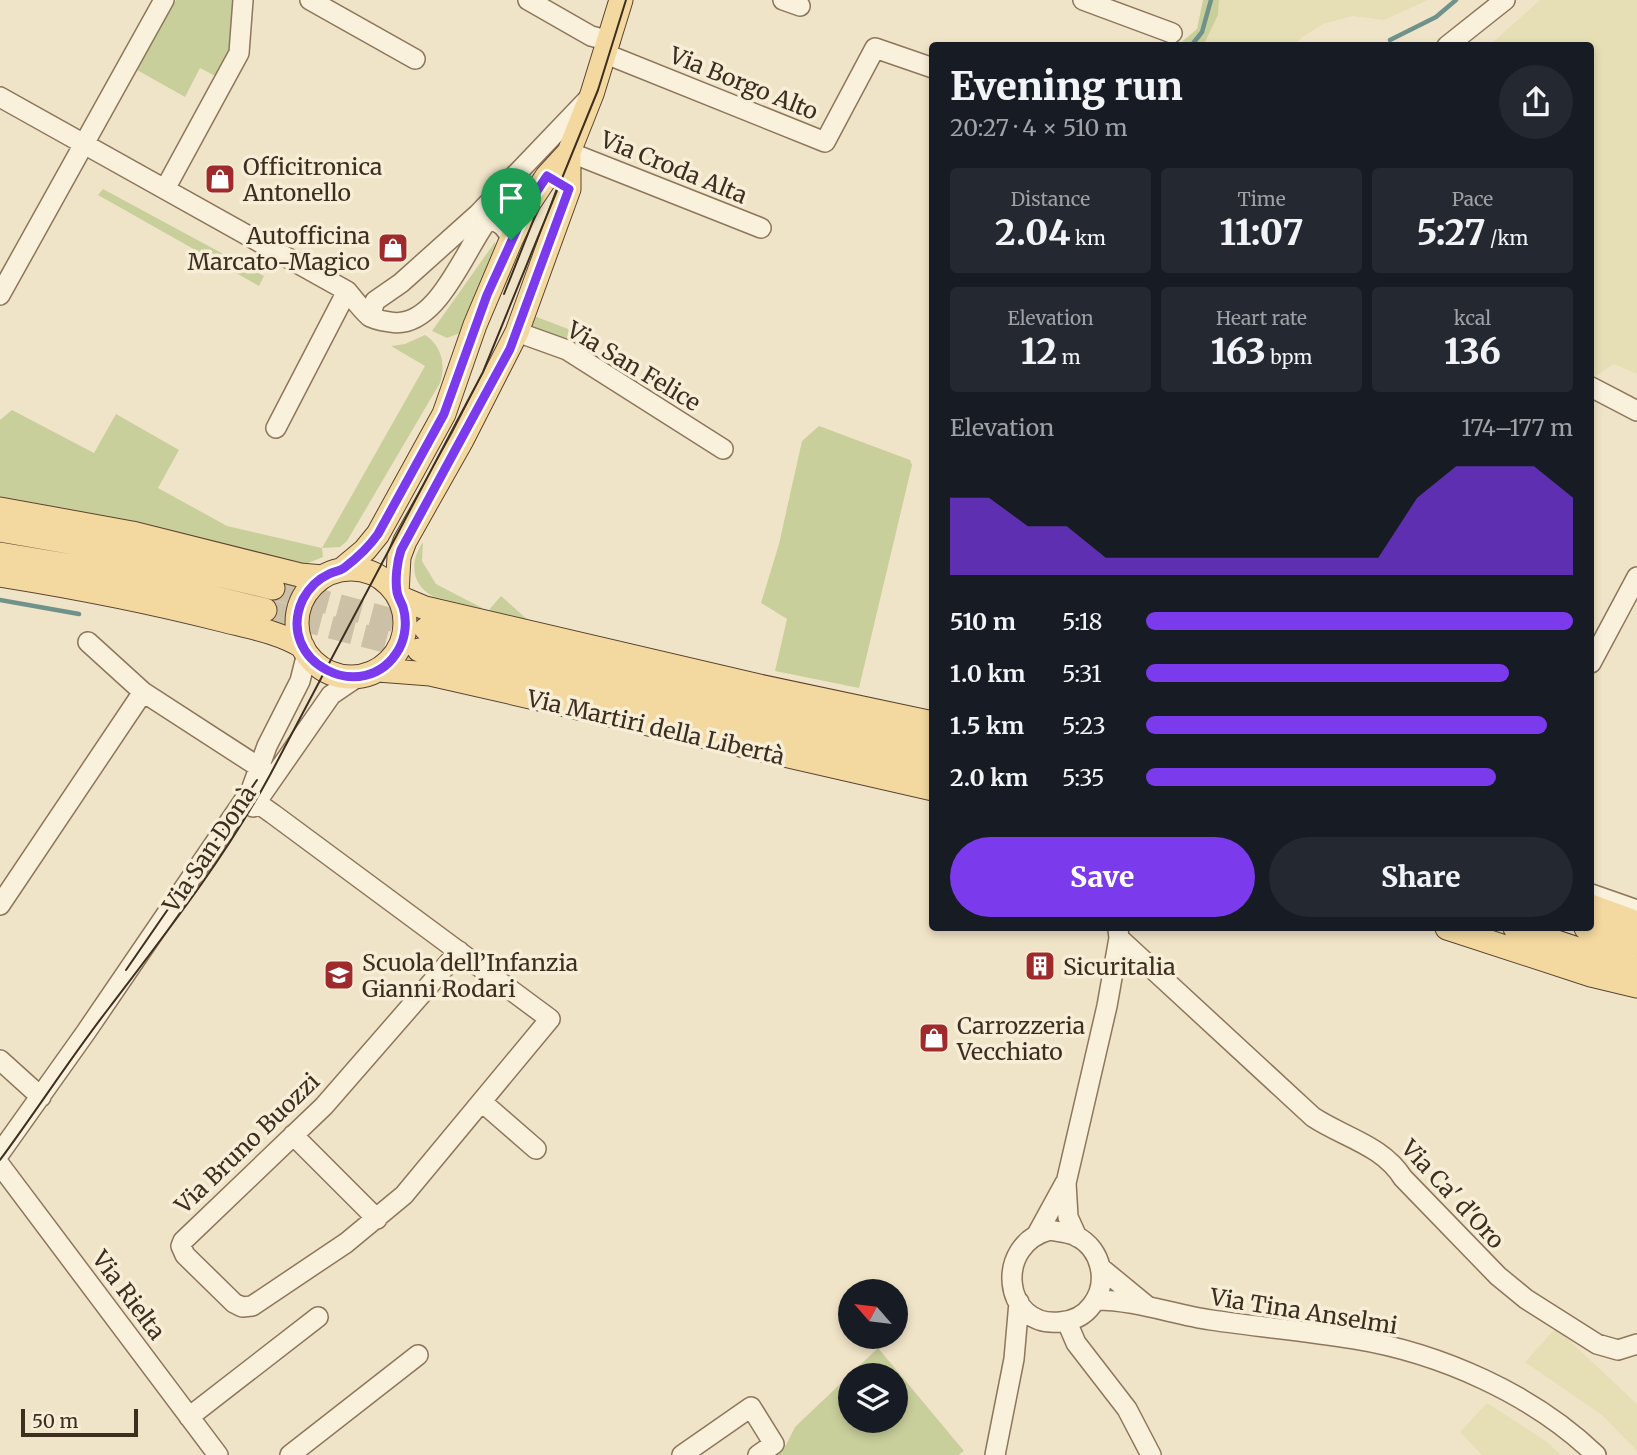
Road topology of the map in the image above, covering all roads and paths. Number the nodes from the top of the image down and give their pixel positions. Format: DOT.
graph roads {
  1 [pos="164,0"];
  2 [pos="243,0"];
  3 [pos="310,0"];
  4 [pos="528,0"];
  5 [pos="621,0"];
  6 [pos="1083,0"];
  7 [pos="1505,0"];
  8 [pos="1171,33"];
  9 [pos="1452,42"];
  10 [pos="608,48"];
  11 [pos="415,59"];
  12 [pos="929,67"];
  13 [pos="592,94"];
  14 [pos="0,97"];
  15 [pos="86,143"];
  16 [pos="569,152"];
  17 [pos="519,173"];
  18 [pos="547,176"];
  19 [pos="165,189"];
  20 [pos="569,189"];
  21 [pos="761,228"];
  22 [pos="511,240"];
  23 [pos="347,291"];
  24 [pos="384,293"];
  25 [pos="0,295"];
  26 [pos="370,317"];
  27 [pos="517,332"];
  28 [pos="1594,389"];
  29 [pos="1637,411"];
  30 [pos="275,428"];
  31 [pos="723,449"];
  32 [pos="0,509"];
  33 [pos="0,530"];
  34 [pos="0,554"];
  35 [pos="332,574"];
  36 [pos="0,575"];
  37 [pos="1637,577"];
  38 [pos="273,588"];
  39 [pos="398,595"];
  40 [pos="265,610"];
  41 [pos="88,642"];
  42 [pos="305,650"];
  43 [pos="1594,657"];
  44 [pos="369,673"];
  45 [pos="143,691"];
  46 [pos="929,722"];
  47 [pos="929,743"];
  48 [pos="929,766"];
  49 [pos="267,772"];
  50 [pos="929,788"];
  51 [pos="251,800"];
  52 [pos="1594,895"];
  53 [pos="0,905"];
  54 [pos="1594,907"];
  55 [pos="1637,910"];
  56 [pos="1637,923"];
  57 [pos="1119,931"];
  58 [pos="1456,931"];
  59 [pos="1524,931"];
  60 [pos="1594,931"];
  61 [pos="1637,945"];
  62 [pos="459,951"];
  63 [pos="1637,969"];
  64 [pos="1637,986"];
  65 [pos="86,1032"];
  66 [pos="0,1060"];
  67 [pos="41,1097"];
  68 [pos="482,1102"];
  69 [pos="293,1135"];
  70 [pos="536,1149"];
  71 [pos="0,1153"];
  72 [pos="0,1165"];
  73 [pos="1066,1183"];
  74 [pos="377,1219"];
  75 [pos="1036,1237"];
  76 [pos="1077,1237"];
  77 [pos="1101,1268"];
  78 [pos="1096,1300"];
  79 [pos="1019,1302"];
  80 [pos="1146,1306"];
  81 [pos="318,1317"];
  82 [pos="1074,1319"];
  83 [pos="1043,1321"];
  84 [pos="1637,1344"];
  85 [pos="418,1355"];
  86 [pos="1014,1359"];
  87 [pos="190,1417"];
  88 [pos="766,1450"];
  89 [pos="218,1455"];
  90 [pos="290,1455"];
  91 [pos="682,1455"];
  92 [pos="995,1455"];
  93 [pos="1152,1455"];
  94 [pos="1596,1455"];
  1 -- 15 [label="street"];
  2 -- 19 [label="street"];
  3 -- 11 [label="street"];
  4 -- 10 [label="street"];
  5 -- 10 [label="main road, Via San Donà"];
  6 -- 8 [label="street"];
  7 -- 9 [label="street"];
  10 -- 12 [label="street, Via Borgo Alto"];
  10 -- 13 [label="main road, Via San Donà"];
  13 -- 16 [label="main road, Via San Donà"];
  13 -- 17 [label="street"];
  14 -- 15 [label="street"];
  15 -- 19 [label="street"];
  15 -- 25 [label="street"];
  16 -- 18 [label="main road, Via San Donà"];
  16 -- 20 [label="main road, Via San Donà"];
  16 -- 21 [label="street, Via Croda Alta"];
  17 -- 18 [label="street"];
  17 -- 24 [label="street"];
  18 -- 20 [label="street"];
  18 -- 22 [label="main road, Via San Donà"];
  19 -- 23 [label="street"];
  20 -- 27 [label="main road, Via San Donà"];
  22 -- 26 [label="street"];
  22 -- 35 [label="main road, Via San Donà"];
  23 -- 24 [label="street"];
  23 -- 26 [label="street"];
  23 -- 30 [label="street"];
  24 -- 26 [label="street"];
  27 -- 31 [label="street, Via San Felice"];
  27 -- 39 [label="main road, Via San Donà"];
  28 -- 29 [label="street"];
  32 -- 35 [label="main road"];
  33 -- 38 [label="main road"];
  34 -- 40 [label="main road"];
  35 -- 39 [label="main road"];
  35 -- 42 [label="main road, Via San Donà"];
  36 -- 42 [label="main road"];
  37 -- 43 [label="street"];
  39 -- 44 [label="main road, Via San Donà"];
  39 -- 46 [label="main road"];
  41 -- 45 [label="street"];
  42 -- 44 [label="main road"];
  42 -- 49 [label="street, Via San Donà"];
  44 -- 49 [label="street, Via San Donà"];
  44 -- 50 [label="main road, Via Martiri della Libertà"];
  45 -- 49 [label="street"];
  45 -- 53 [label="street"];
  47 -- 48 [label="main road, Via Martiri della Libertà"];
  49 -- 51 [label="street, Via San Donà"];
  51 -- 62 [label="street, Via Bruno Buozzi"];
  51 -- 65 [label="street, Via San Donà"];
  51 -- 65 [label="street, Via San Donà"];
  52 -- 55 [label="street"];
  54 -- 56 [label="main road"];
  57 -- 73 [label="street"];
  57 -- 84 [label="street, Via Ca' d'Oro"];
  58 -- 64 [label="main road"];
  59 -- 63 [label="main road"];
  60 -- 61 [label="main road"];
  62 -- 68 [label="street, Via Bruno Buozzi"];
  62 -- 69 [label="street, Via Bruno Buozzi"];
  65 -- 67 [label="street, Via San Donà"];
  66 -- 67 [label="street"];
  67 -- 71 [label="street, Via San Donà"];
  68 -- 70 [label="street"];
  68 -- 74 [label="street, Via Bruno Buozzi"];
  69 -- 74 [label="street"];
  69 -- 74 [label="street, Via Bruno Buozzi"];
  72 -- 87 [label="street, Via Rielta"];
  73 -- 75 [label="street"];
  73 -- 76 [label="street"];
  75 -- 76 [label="street"];
  75 -- 79 [label="street"];
  76 -- 77 [label="street"];
  77 -- 78 [label="street"];
  77 -- 80 [label="street, Via Tina Anselmi"];
  78 -- 80 [label="street, Via Tina Anselmi"];
  78 -- 82 [label="street"];
  79 -- 83 [label="street"];
  79 -- 86 [label="street"];
  80 -- 94 [label="street, Via Tina Anselmi"];
  81 -- 87 [label="street"];
  82 -- 83 [label="street"];
  82 -- 93 [label="street"];
  83 -- 86 [label="street"];
  85 -- 90 [label="street"];
  86 -- 92 [label="street"];
  87 -- 89 [label="street, Via Rielta"];
  88 -- 91 [label="street"];
}
